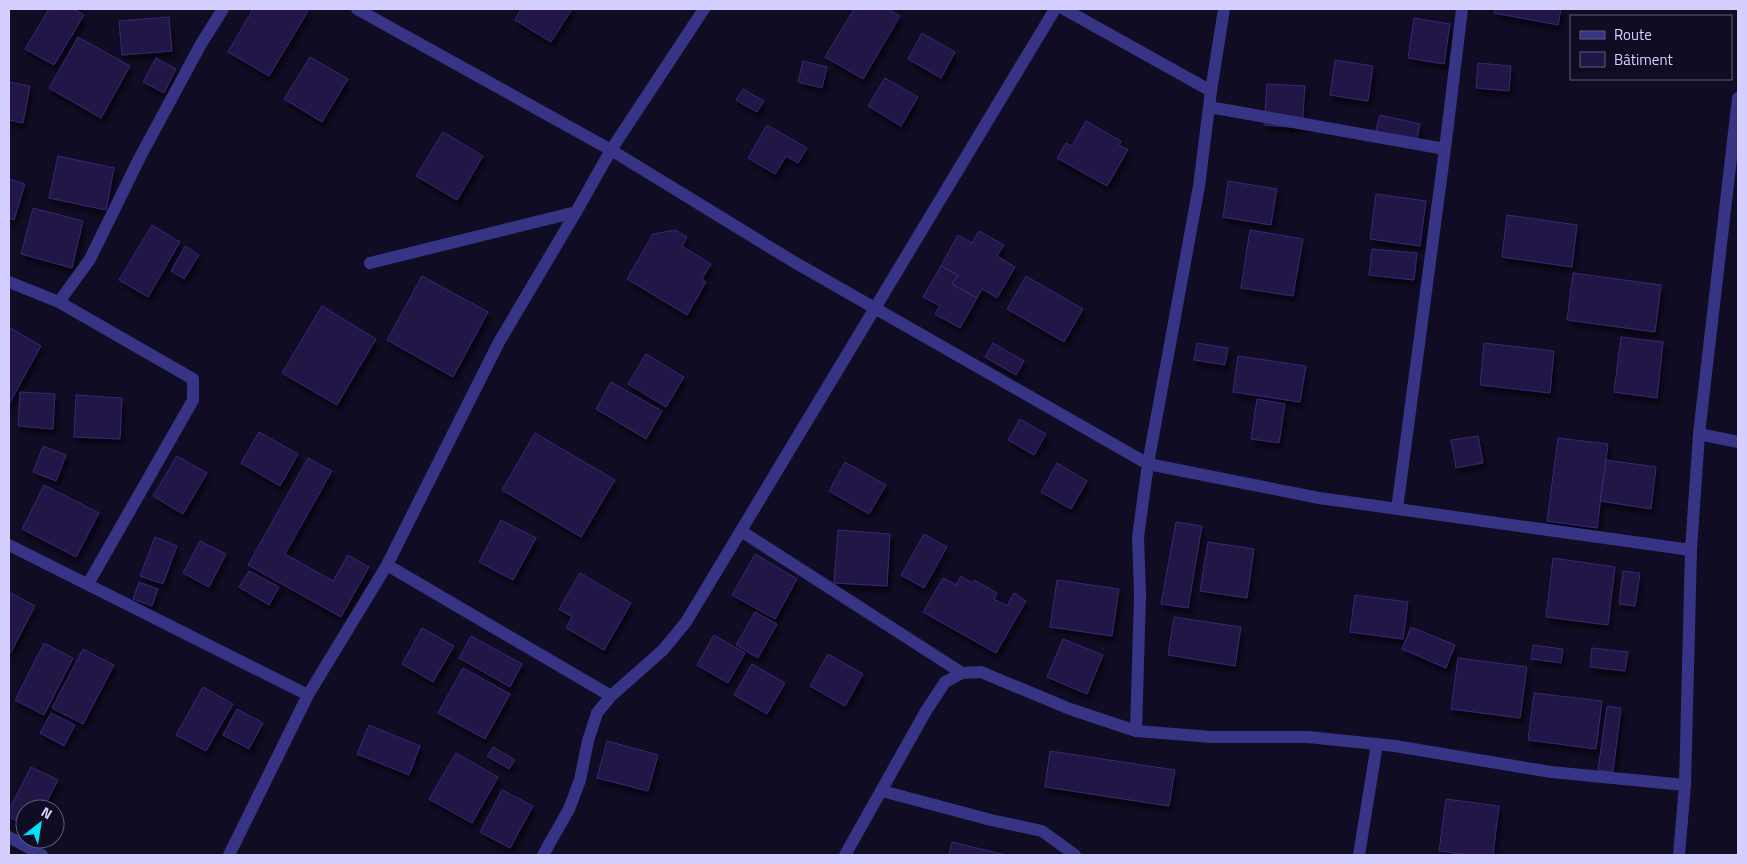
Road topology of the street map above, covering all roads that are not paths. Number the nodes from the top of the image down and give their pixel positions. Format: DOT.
graph roads {
  1 [pos="223,9"];
  2 [pos="356,9"];
  3 [pos="704,9"];
  4 [pos="1055,9"];
  5 [pos="1064,9"];
  6 [pos="1224,9"];
  7 [pos="1462,9"];
  8 [pos="1211,91"];
  9 [pos="1738,98"];
  10 [pos="1209,107"];
  11 [pos="1445,149"];
  12 [pos="611,150"];
  13 [pos="576,212"];
  14 [pos="370,263"];
  15 [pos="9,282"];
  16 [pos="59,302"];
  17 [pos="876,307"];
  18 [pos="1699,434"];
  19 [pos="1738,442"];
  20 [pos="1148,464"];
  21 [pos="1397,509"];
  22 [pos="741,531"];
  23 [pos="9,544"];
  24 [pos="1691,550"];
  25 [pos="387,564"];
  26 [pos="88,584"];
  27 [pos="962,673"];
  28 [pos="308,695"];
  29 [pos="611,696"];
  30 [pos="1136,731"];
  31 [pos="1378,744"];
  32 [pos="1685,785"];
  33 [pos="882,791"];
  34 [pos="9,837"];
  35 [pos="42,855"];
  36 [pos="229,855"];
  37 [pos="543,855"];
  38 [pos="845,855"];
  39 [pos="1075,855"];
  40 [pos="1359,855"];
  41 [pos="1679,855"];
  1 -- 16 [label="street"];
  2 -- 12 [label="street"];
  3 -- 12 [label="street"];
  4 -- 17 [label="street"];
  5 -- 8 [label="street"];
  6 -- 8 [label="street"];
  7 -- 11 [label="street"];
  8 -- 10 [label="street"];
  9 -- 18 [label="street"];
  10 -- 11 [label="street"];
  10 -- 20 [label="street"];
  11 -- 21 [label="street"];
  12 -- 13 [label="street"];
  12 -- 17 [label="street"];
  13 -- 14 [label="street"];
  13 -- 25 [label="street"];
  15 -- 16 [label="street"];
  16 -- 26 [label="street"];
  17 -- 20 [label="street"];
  17 -- 22 [label="street"];
  18 -- 19 [label="street"];
  18 -- 24 [label="street"];
  20 -- 21 [label="street"];
  20 -- 30 [label="street"];
  21 -- 24 [label="street"];
  22 -- 27 [label="street"];
  22 -- 29 [label="street"];
  23 -- 26 [label="street"];
  24 -- 32 [label="street"];
  25 -- 28 [label="street"];
  25 -- 29 [label="street"];
  26 -- 28 [label="street"];
  27 -- 30 [label="street"];
  27 -- 33 [label="street"];
  28 -- 36 [label="street"];
  29 -- 37 [label="street"];
  30 -- 31 [label="street"];
  31 -- 32 [label="street"];
  31 -- 40 [label="street"];
  32 -- 41 [label="street"];
  33 -- 38 [label="street"];
  33 -- 39 [label="street"];
  34 -- 35 [label="street"];
}
